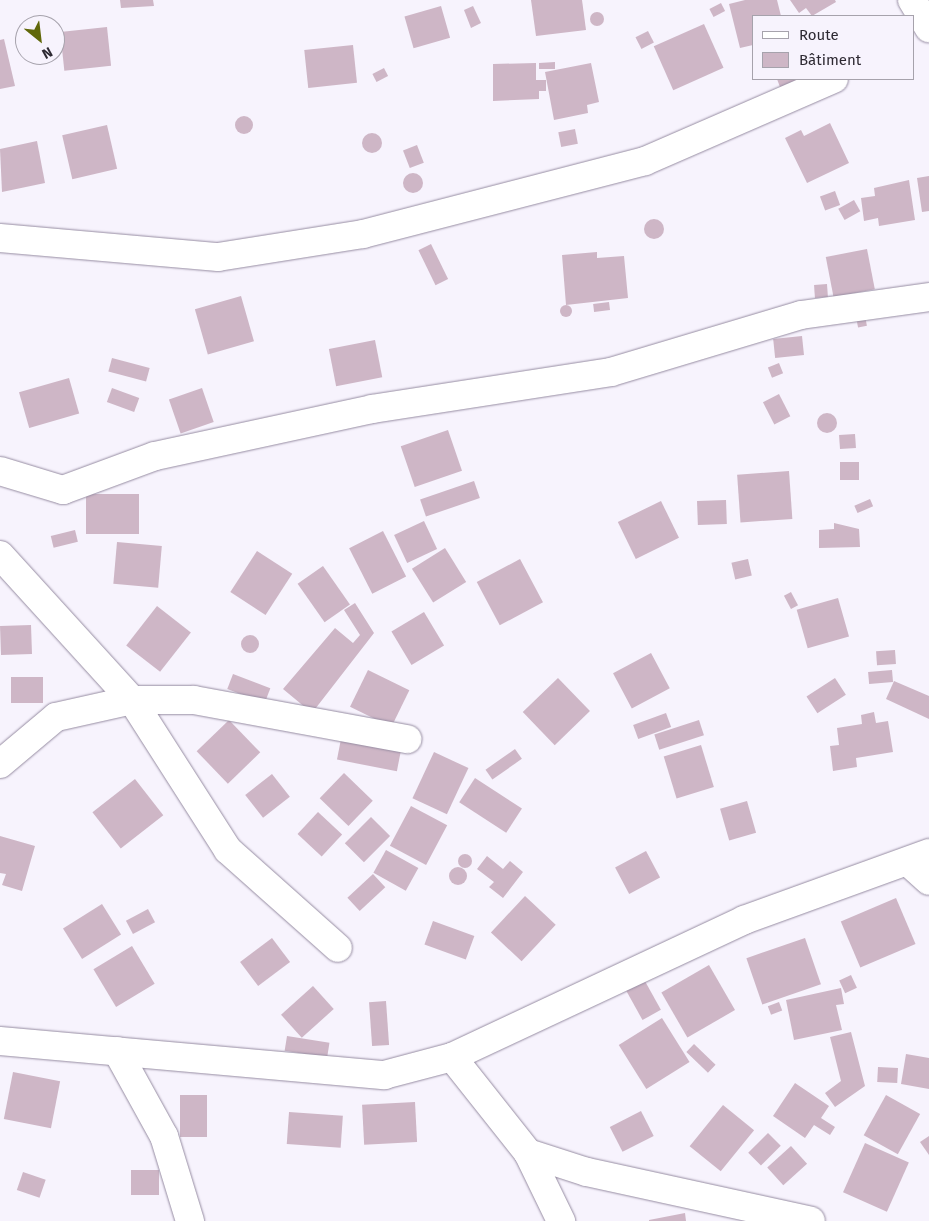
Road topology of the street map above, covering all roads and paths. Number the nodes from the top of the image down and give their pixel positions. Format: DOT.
graph roads {
  1 [pos="912,0"];
  2 [pos="929,28"];
  3 [pos="929,38"];
  4 [pos="914,44"];
  5 [pos="832,80"];
  6 [pos="0,238"];
  7 [pos="929,297"];
  8 [pos="0,471"];
  9 [pos="0,555"];
  10 [pos="132,700"];
  11 [pos="407,739"];
  12 [pos="0,764"];
  13 [pos="918,858"];
  14 [pos="929,881"];
  15 [pos="338,948"];
  16 [pos="0,1041"];
  17 [pos="117,1051"];
  18 [pos="452,1057"];
  19 [pos="528,1153"];
  20 [pos="190,1221"];
  21 [pos="561,1221"];
  22 [pos="811,1221"];
  1 -- 2 [label="street"];
  3 -- 4 [label="street"];
  5 -- 6 [label="street"];
  7 -- 8 [label="street"];
  9 -- 10 [label="street"];
  10 -- 11 [label="street"];
  10 -- 12 [label="street"];
  10 -- 15 [label="street"];
  13 -- 14 [label="street"];
  13 -- 18 [label="street"];
  16 -- 17 [label="street"];
  17 -- 18 [label="street"];
  17 -- 20 [label="street"];
  18 -- 19 [label="street"];
  19 -- 21 [label="street"];
  19 -- 22 [label="street"];
}
